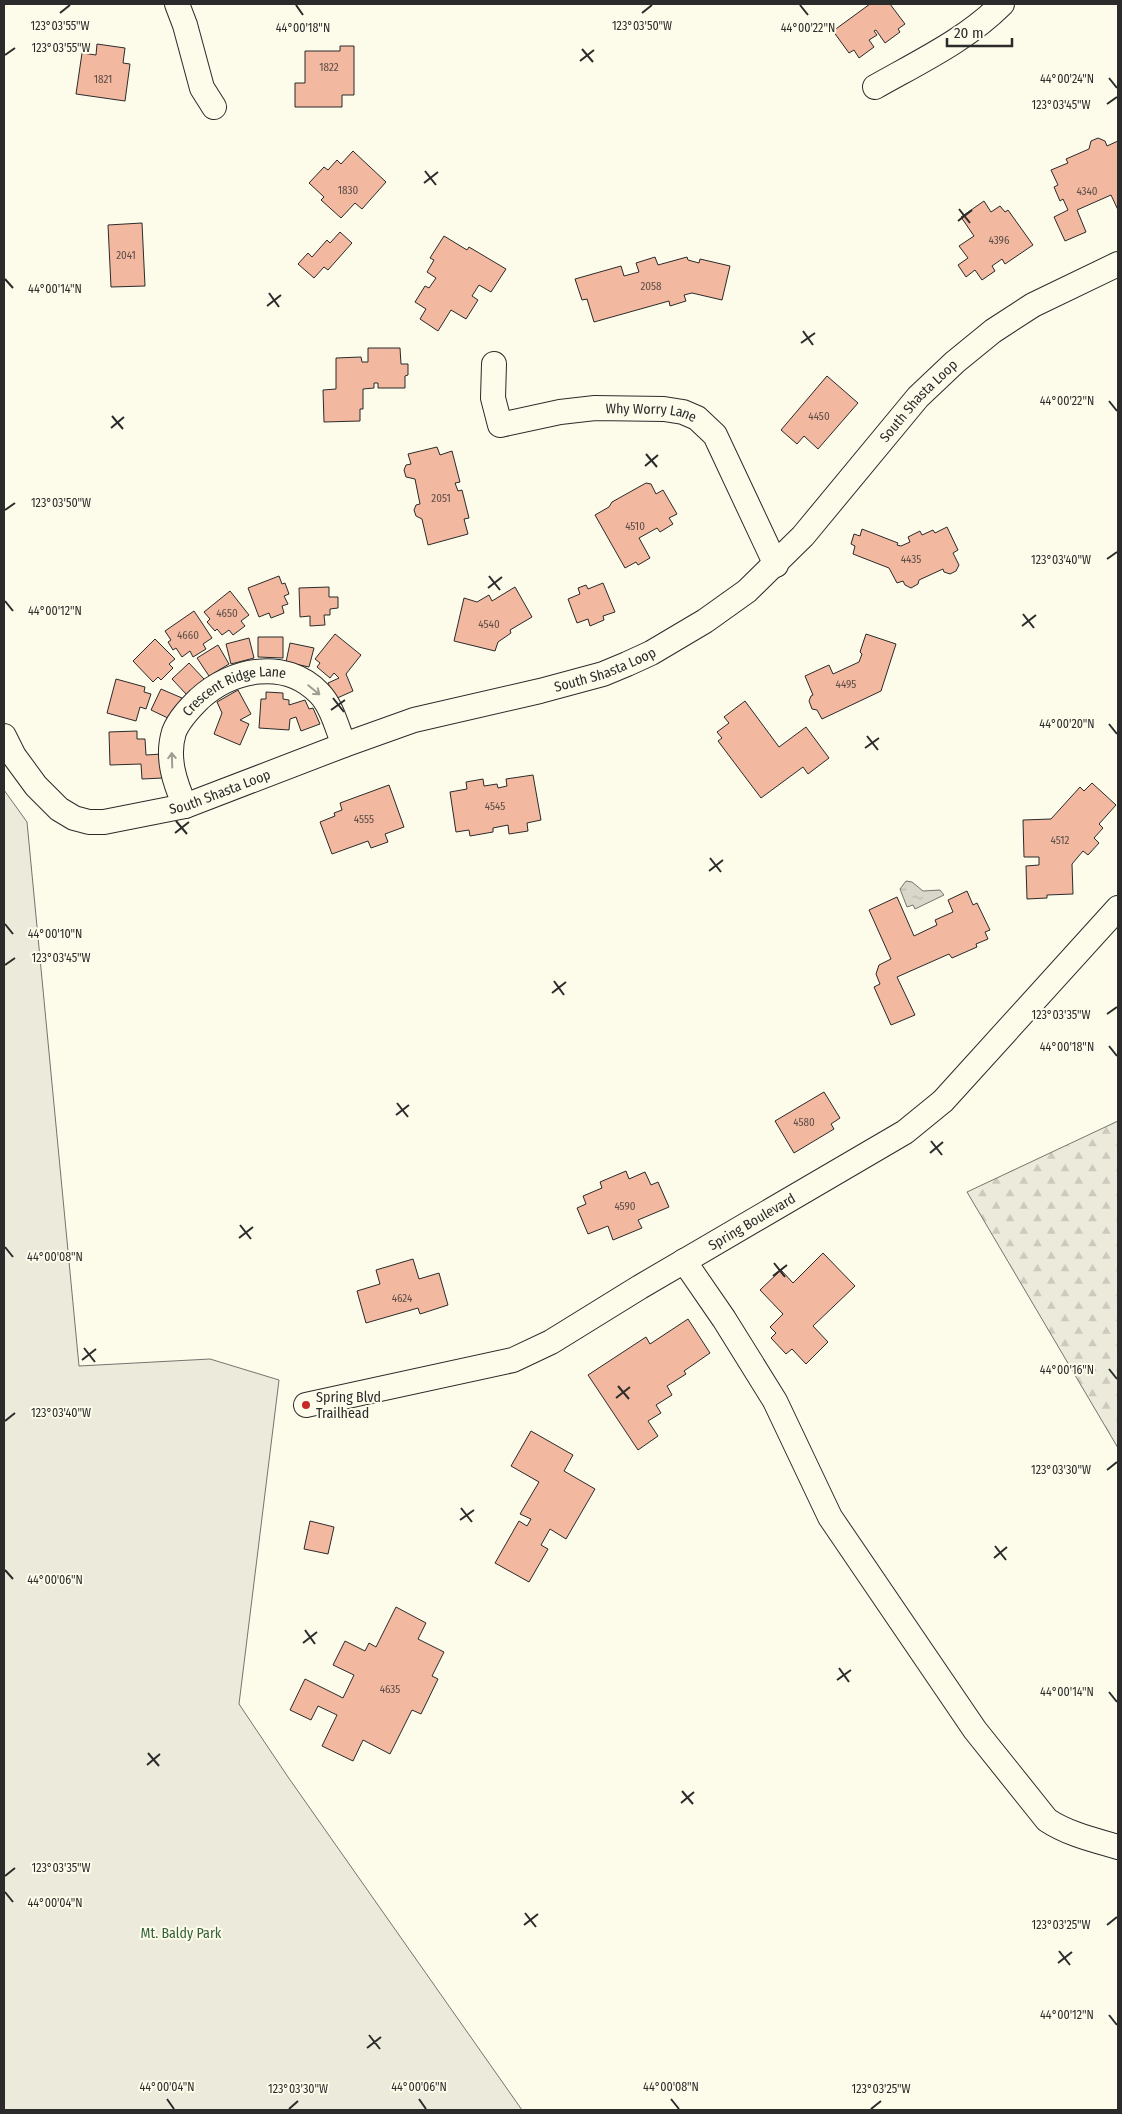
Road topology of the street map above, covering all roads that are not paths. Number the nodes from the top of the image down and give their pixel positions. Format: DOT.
graph roads {
  1 [pos="177,4"];
  2 [pos="1002,4"];
  3 [pos="875,87"];
  4 [pos="214,107"];
  5 [pos="1118,264"];
  6 [pos="494,364"];
  7 [pos="776,565"];
  8 [pos="4,736"];
  9 [pos="344,745"];
  10 [pos="184,806"];
  11 [pos="1118,908"];
  12 [pos="684,1261"];
  13 [pos="306,1404"];
  14 [pos="1118,1847"];
  1 -- 4 [label="street"];
  2 -- 3 [label="street"];
  5 -- 7 [label="street, South Shasta Loop"];
  6 -- 7 [label="street, Why Worry Lane"];
  7 -- 9 [label="street, South Shasta Loop"];
  8 -- 10 [label="street, South Shasta Loop"];
  9 -- 10 [label="street, South Shasta Loop"];
  10 -- 9 [label="street, Crescent Ridge Lane, one-way"];
  11 -- 12 [label="street, Spring Boulevard"];
  12 -- 13 [label="street, Spring Boulevard"];
  12 -- 14 [label="street"];
}
